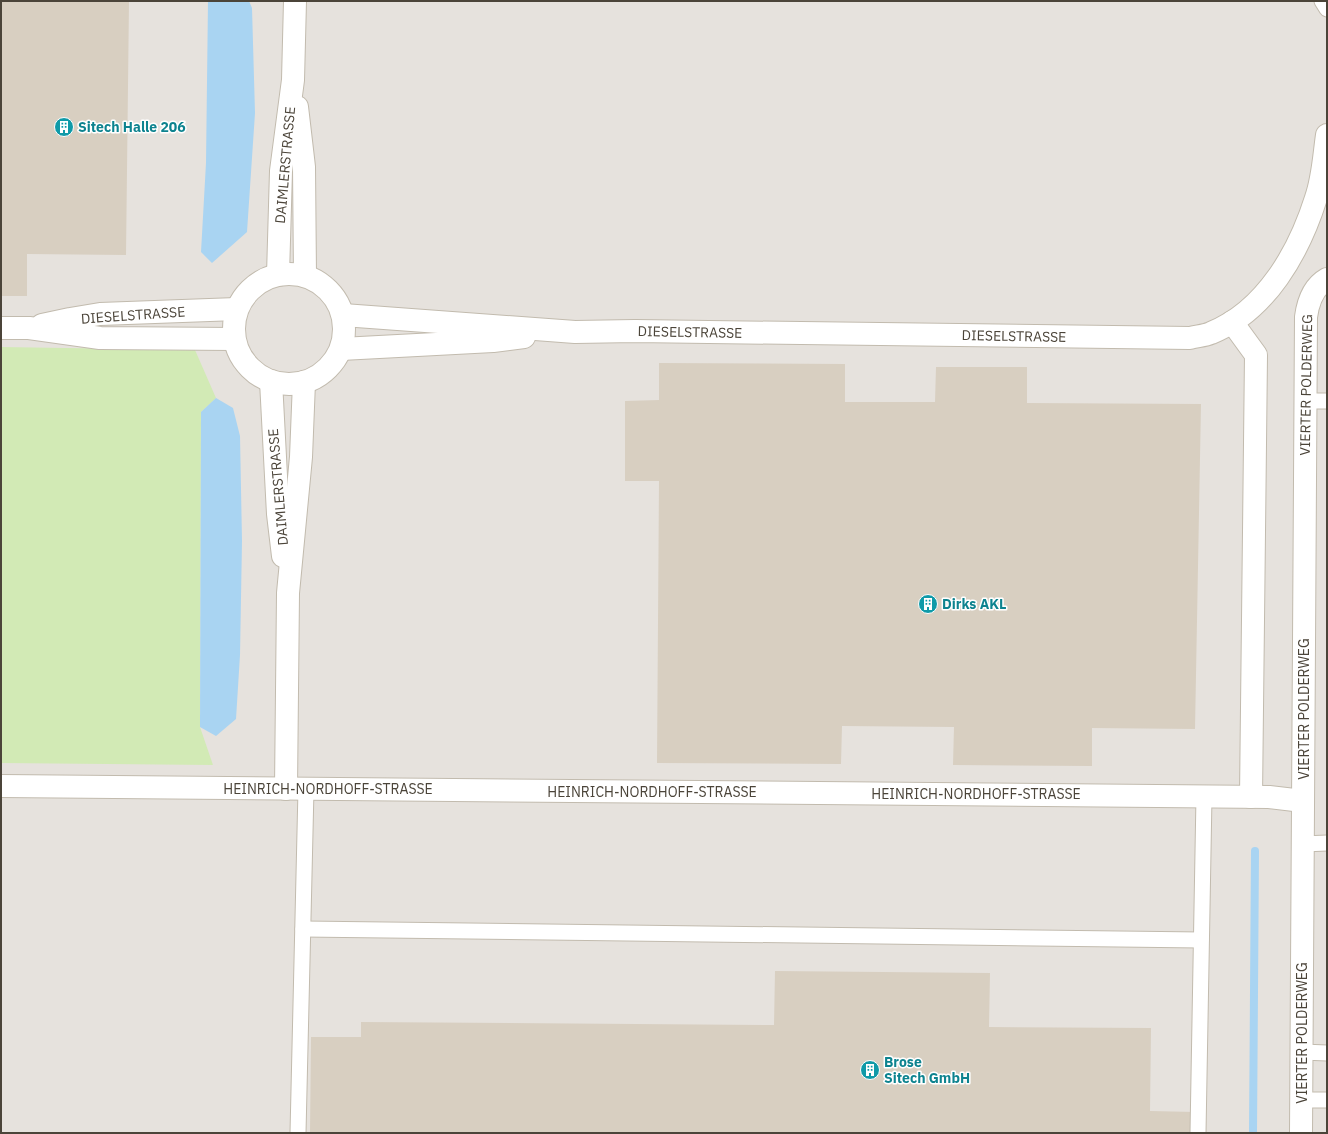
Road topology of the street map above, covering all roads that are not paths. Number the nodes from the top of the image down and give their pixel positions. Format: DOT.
graph roads {
  1 [pos="295,1"];
  2 [pos="1322,1"];
  3 [pos="1327,9"];
  4 [pos="293,80"];
  5 [pos="1327,135"];
  6 [pos="278,275"];
  7 [pos="305,276"];
  8 [pos="1322,283"];
  9 [pos="237,309"];
  10 [pos="343,315"];
  11 [pos="1232,322"];
  12 [pos="1,328"];
  13 [pos="29,328"];
  14 [pos="575,332"];
  15 [pos="234,339"];
  16 [pos="341,349"];
  17 [pos="271,381"];
  18 [pos="304,382"];
  19 [pos="1305,401"];
  20 [pos="1327,401"];
  21 [pos="288,593"];
  22 [pos="1,786"];
  23 [pos="296,789"];
  24 [pos="1204,796"];
  25 [pos="1250,797"];
  26 [pos="1303,801"];
  27 [pos="1327,843"];
  28 [pos="1303,844"];
  29 [pos="303,929"];
  30 [pos="1201,940"];
  31 [pos="1302,1052"];
  32 [pos="1327,1053"];
  33 [pos="1301,1100"];
  34 [pos="1327,1100"];
  35 [pos="298,1133"];
  36 [pos="1198,1133"];
  37 [pos="1301,1133"];
  1 -- 4 [label="street, DAIMLERSTRASSE"];
  2 -- 3 [label="lane"];
  4 -- 6 [label="street, DAIMLERSTRASSE"];
  4 -- 7 [label="street, DAIMLERSTRASSE"];
  5 -- 11 [label="street, DIESELSTRASSE"];
  6 -- 7 [label="street"];
  6 -- 9 [label="street"];
  7 -- 10 [label="street"];
  8 -- 19 [label="street, VIERTER POLDERWEG"];
  9 -- 13 [label="street, DIESELSTRASSE"];
  9 -- 15 [label="street"];
  10 -- 14 [label="street, DIESELSTRASSE"];
  10 -- 16 [label="street"];
  11 -- 14 [label="street, DIESELSTRASSE"];
  11 -- 25 [label="street"];
  12 -- 13 [label="street, DIESELSTRASSE"];
  13 -- 15 [label="street, DIESELSTRASSE"];
  14 -- 16 [label="street, DIESELSTRASSE"];
  15 -- 17 [label="street"];
  16 -- 18 [label="street"];
  17 -- 18 [label="street"];
  17 -- 21 [label="street, DAIMLERSTRASSE"];
  18 -- 21 [label="street, DAIMLERSTRASSE"];
  19 -- 20 [label="lane"];
  19 -- 26 [label="street, VIERTER POLDERWEG"];
  21 -- 23 [label="street, DAIMLERSTRASSE"];
  22 -- 23 [label="street, HEINRICH-NORDHOFF-STRASSE"];
  23 -- 24 [label="street, HEINRICH-NORDHOFF-STRASSE"];
  23 -- 29 [label="lane"];
  24 -- 25 [label="street, HEINRICH-NORDHOFF-STRASSE"];
  24 -- 30 [label="lane"];
  25 -- 26 [label="street, HEINRICH-NORDHOFF-STRASSE"];
  26 -- 28 [label="street, VIERTER POLDERWEG"];
  27 -- 28 [label="lane"];
  28 -- 31 [label="street, VIERTER POLDERWEG"];
  29 -- 30 [label="lane"];
  29 -- 35 [label="lane"];
  30 -- 36 [label="lane"];
  31 -- 32 [label="lane"];
  31 -- 33 [label="street, VIERTER POLDERWEG"];
  33 -- 34 [label="lane"];
  33 -- 37 [label="street, VIERTER POLDERWEG"];
}
